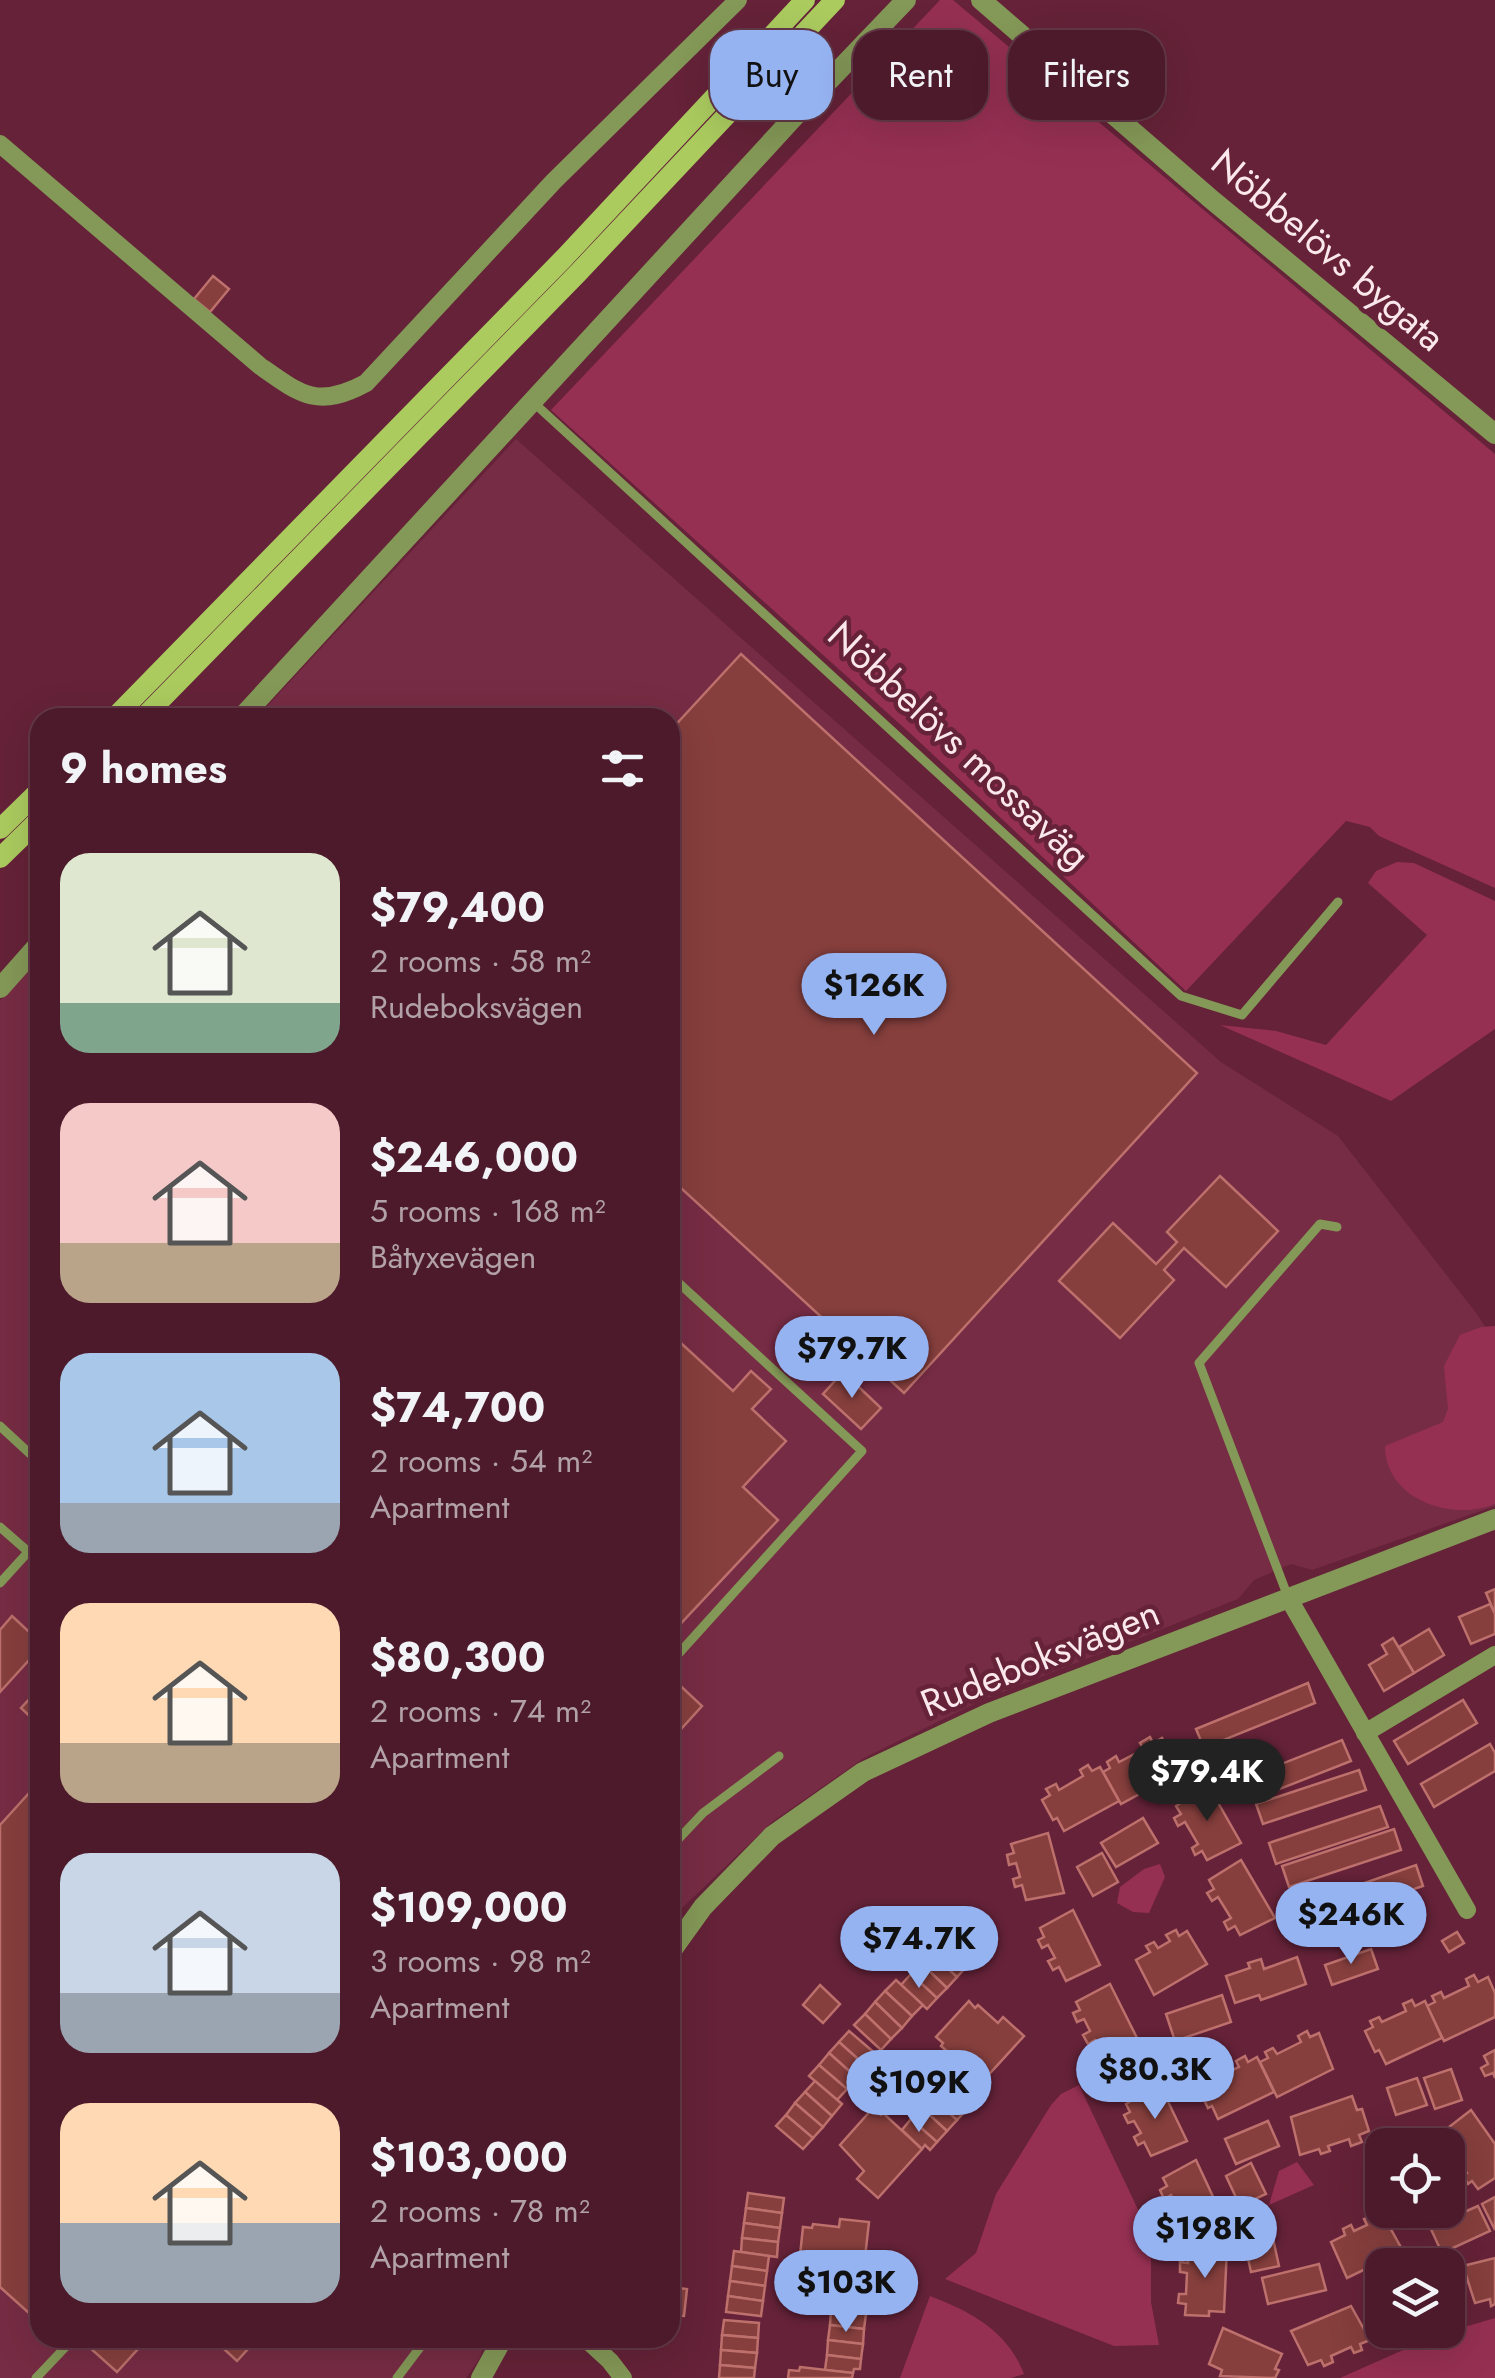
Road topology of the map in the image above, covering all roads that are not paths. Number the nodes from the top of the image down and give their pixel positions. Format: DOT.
graph roads {
  1 [pos="738,0"];
  2 [pos="805,0"];
  3 [pos="834,0"];
  4 [pos="906,0"];
  5 [pos="982,0"];
  6 [pos="0,144"];
  7 [pos="534,403"];
  8 [pos="1495,434"];
  9 [pos="124,708"];
  10 [pos="152,708"];
  11 [pos="251,708"];
  12 [pos="30,800"];
  13 [pos="0,829"];
  14 [pos="30,829"];
  15 [pos="0,858"];
  16 [pos="1338,902"];
  17 [pos="30,954"];
  18 [pos="0,988"];
  19 [pos="1337,1226"];
  20 [pos="680,1284"];
  21 [pos="0,1426"];
  22 [pos="30,1453"];
  23 [pos="1495,1519"];
  24 [pos="0,1527"];
  25 [pos="29,1552"];
  26 [pos="0,1583"];
  27 [pos="1289,1599"];
  28 [pos="680,1652"];
  29 [pos="1495,1655"];
  30 [pos="1364,1733"];
  31 [pos="780,1756"];
  32 [pos="680,1838"];
  33 [pos="1467,1910"];
  34 [pos="680,1940"];
  35 [pos="64,2348"];
  36 [pos="419,2348"];
  37 [pos="498,2348"];
  38 [pos="594,2348"];
  39 [pos="36,2378"];
  40 [pos="397,2378"];
  41 [pos="481,2378"];
  42 [pos="622,2378"];
  1 -- 6 [label="street"];
  2 -- 9 [label="main road"];
  3 -- 10 [label="main road"];
  4 -- 7 [label="street"];
  5 -- 8 [label="street, Nöbbelövs bygata"];
  7 -- 11 [label="street"];
  7 -- 16 [label="lane, Nöbbelövs mossaväg"];
  12 -- 13 [label="main road"];
  14 -- 15 [label="main road"];
  17 -- 18 [label="street"];
  19 -- 27 [label="lane"];
  20 -- 28 [label="lane"];
  21 -- 22 [label="lane"];
  23 -- 27 [label="street, Rudeboksvägen"];
  24 -- 25 [label="lane"];
  25 -- 26 [label="lane"];
  27 -- 30 [label="street"];
  27 -- 34 [label="street, Rudeboksvägen"];
  29 -- 30 [label="street"];
  30 -- 33 [label="street"];
  31 -- 32 [label="lane"];
  35 -- 39 [label="lane"];
  36 -- 40 [label="lane"];
  37 -- 41 [label="street"];
  38 -- 42 [label="street"];
}
